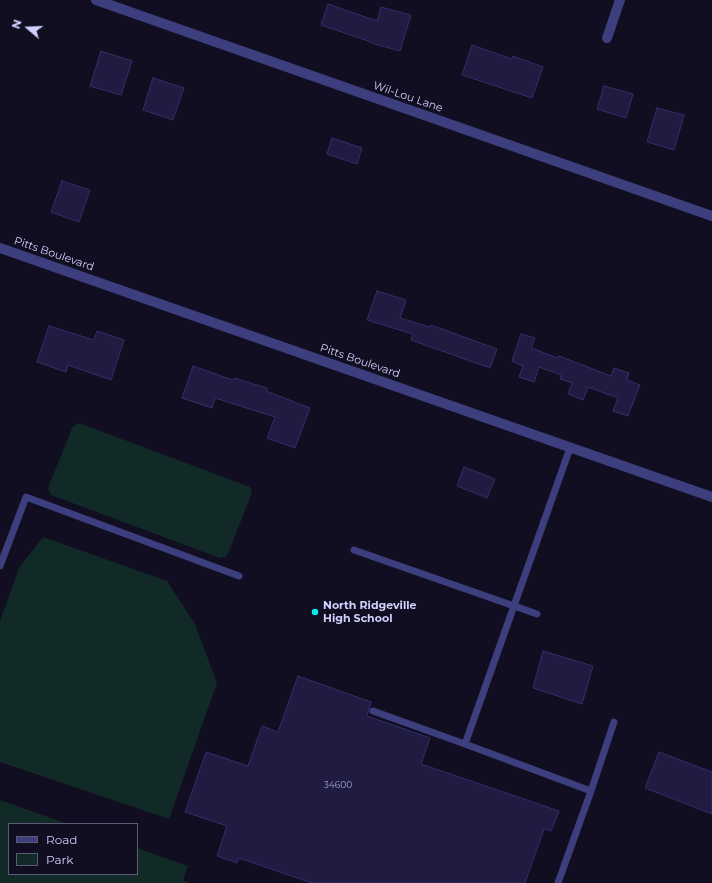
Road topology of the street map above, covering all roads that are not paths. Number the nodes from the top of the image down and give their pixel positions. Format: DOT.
graph roads {
  1 [pos="96,0"];
  2 [pos="620,0"];
  3 [pos="606,38"];
  4 [pos="712,216"];
  5 [pos="0,248"];
  6 [pos="570,448"];
  7 [pos="712,497"];
  8 [pos="354,550"];
  9 [pos="0,566"];
  10 [pos="239,576"];
  11 [pos="514,606"];
  12 [pos="537,614"];
  13 [pos="373,711"];
  14 [pos="614,722"];
  15 [pos="465,744"];
  16 [pos="591,791"];
  17 [pos="558,883"];
  1 -- 4 [label="street, Wil-Lou Lane"];
  2 -- 3 [label="street"];
  5 -- 6 [label="street, Pitts Boulevard"];
  6 -- 7 [label="street, Pitts Boulevard"];
  6 -- 11 [label="lane"];
  8 -- 11 [label="lane"];
  9 -- 10 [label="lane"];
  11 -- 12 [label="lane"];
  11 -- 15 [label="lane"];
  13 -- 15 [label="lane"];
  14 -- 16 [label="lane"];
  15 -- 16 [label="lane"];
  16 -- 17 [label="lane"];
}
